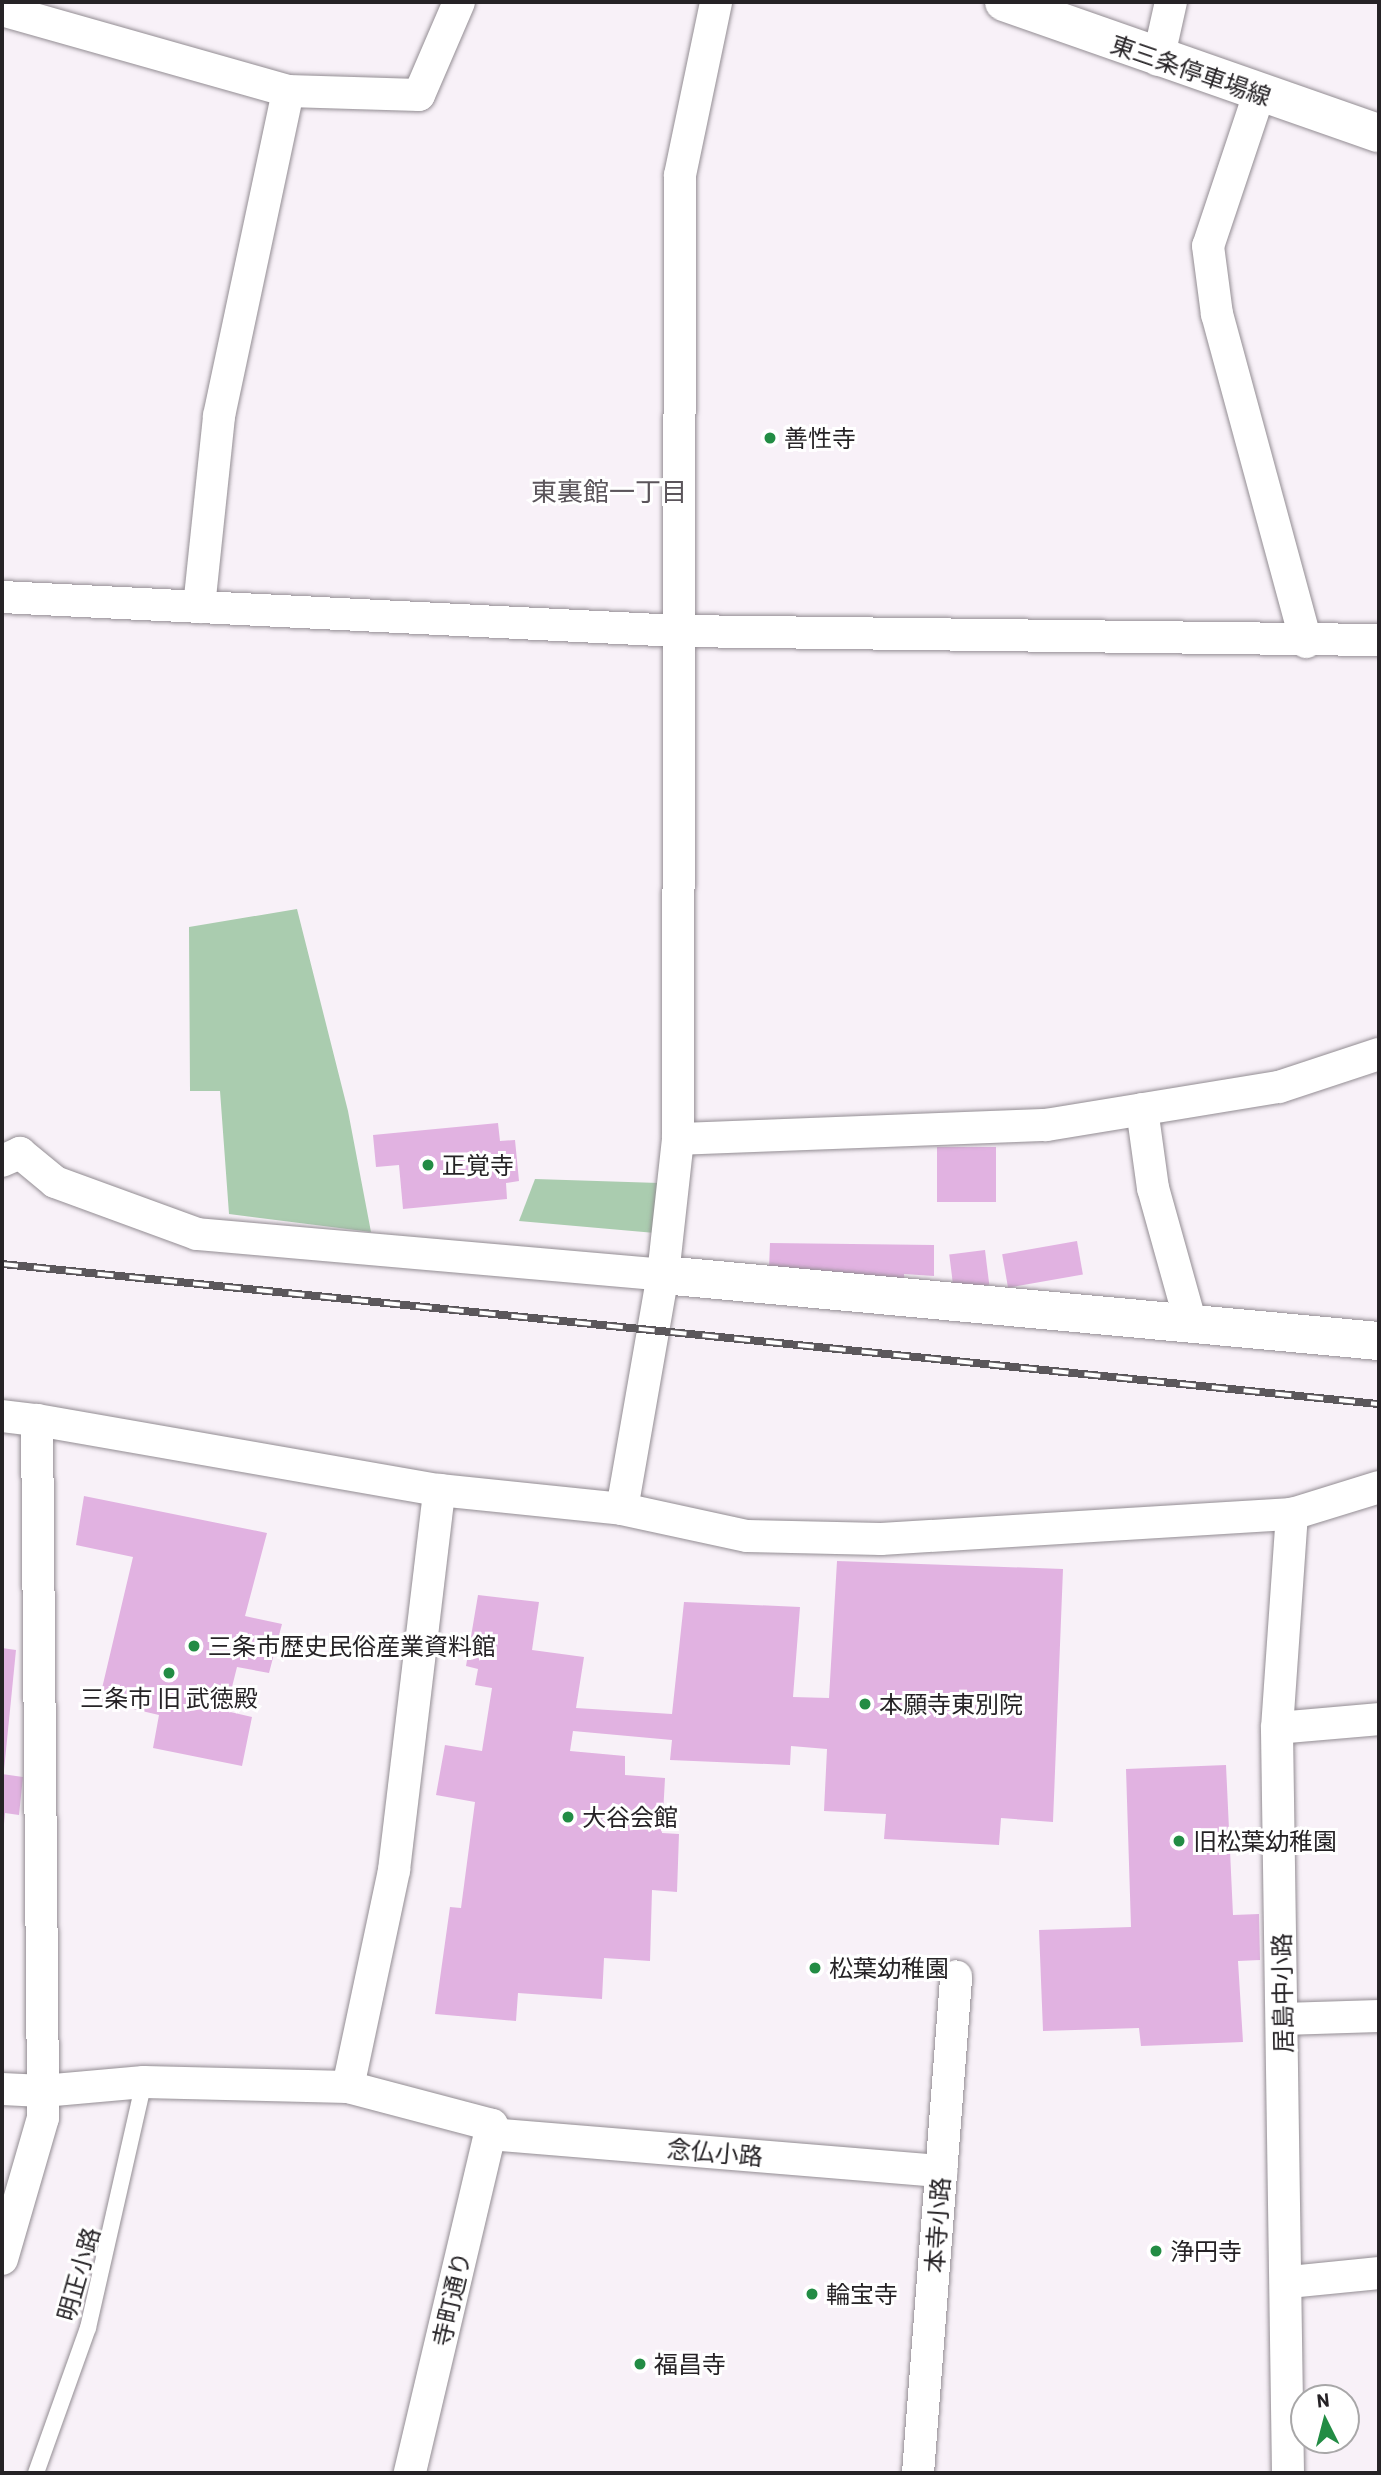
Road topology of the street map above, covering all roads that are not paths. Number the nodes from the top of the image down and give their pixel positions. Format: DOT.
graph roads {
  1 [pos="458,2"];
  2 [pos="716,2"];
  3 [pos="1004,2"];
  4 [pos="1171,2"];
  5 [pos="2,10"];
  6 [pos="1158,60"];
  7 [pos="288,91"];
  8 [pos="1259,94"];
  9 [pos="1379,133"];
  10 [pos="2,597"];
  11 [pos="199,607"];
  12 [pos="679,631"];
  13 [pos="1379,640"];
  14 [pos="1306,642"];
  15 [pos="1379,1054"];
  16 [pos="1142,1109"];
  17 [pos="678,1139"];
  18 [pos="2,1161"];
  19 [pos="663,1275"];
  20 [pos="1191,1324"];
  21 [pos="1379,1341"];
  22 [pos="2,1416"];
  23 [pos="37,1420"];
  24 [pos="1379,1488"];
  25 [pos="439,1490"];
  26 [pos="622,1509"];
  27 [pos="1292,1514"];
  28 [pos="1379,1720"];
  29 [pos="1277,1728"];
  30 [pos="956,1976"];
  31 [pos="1379,2016"];
  32 [pos="1283,2020"];
  33 [pos="144,2082"];
  34 [pos="348,2087"];
  35 [pos="2,2089"];
  36 [pos="43,2091"];
  37 [pos="491,2129"];
  38 [pos="941,2171"];
  39 [pos="2,2259"];
  40 [pos="1379,2273"];
  41 [pos="1289,2282"];
  42 [pos="1297,2471"];
  43 [pos="36,2473"];
  44 [pos="410,2473"];
  45 [pos="918,2473"];
  1 -- 7 [label="street"];
  2 -- 12 [label="street"];
  3 -- 6 [label="street, 東三条停車場線"];
  4 -- 6 [label="street"];
  5 -- 7 [label="street"];
  6 -- 8 [label="street, 東三条停車場線"];
  7 -- 11 [label="street"];
  8 -- 9 [label="street, 東三条停車場線"];
  8 -- 14 [label="street"];
  10 -- 11 [label="street"];
  11 -- 12 [label="street"];
  12 -- 14 [label="street"];
  12 -- 17 [label="street"];
  13 -- 14 [label="street"];
  15 -- 16 [label="street"];
  16 -- 17 [label="street"];
  16 -- 20 [label="street"];
  17 -- 19 [label="street"];
  18 -- 19 [label="street"];
  19 -- 20 [label="street"];
  19 -- 26 [label="street"];
  20 -- 21 [label="street"];
  22 -- 23 [label="street"];
  23 -- 25 [label="street"];
  23 -- 36 [label="street"];
  24 -- 27 [label="street"];
  25 -- 26 [label="street"];
  25 -- 34 [label="street"];
  26 -- 27 [label="street"];
  27 -- 29 [label="street, 居島中小路"];
  28 -- 29 [label="street"];
  29 -- 32 [label="street, 居島中小路"];
  30 -- 38 [label="street, 本寺小路"];
  31 -- 32 [label="street"];
  32 -- 41 [label="street, 居島中小路"];
  33 -- 34 [label="street, 念仏小路"];
  33 -- 36 [label="street, 念仏小路"];
  33 -- 43 [label="lane, 明正小路"];
  34 -- 37 [label="street, 念仏小路"];
  35 -- 36 [label="street, 念仏小路"];
  36 -- 39 [label="street"];
  37 -- 38 [label="street, 念仏小路"];
  37 -- 44 [label="street, 寺町通り"];
  38 -- 45 [label="street, 本寺小路"];
  40 -- 41 [label="street"];
  41 -- 42 [label="street, 居島中小路"];
}
